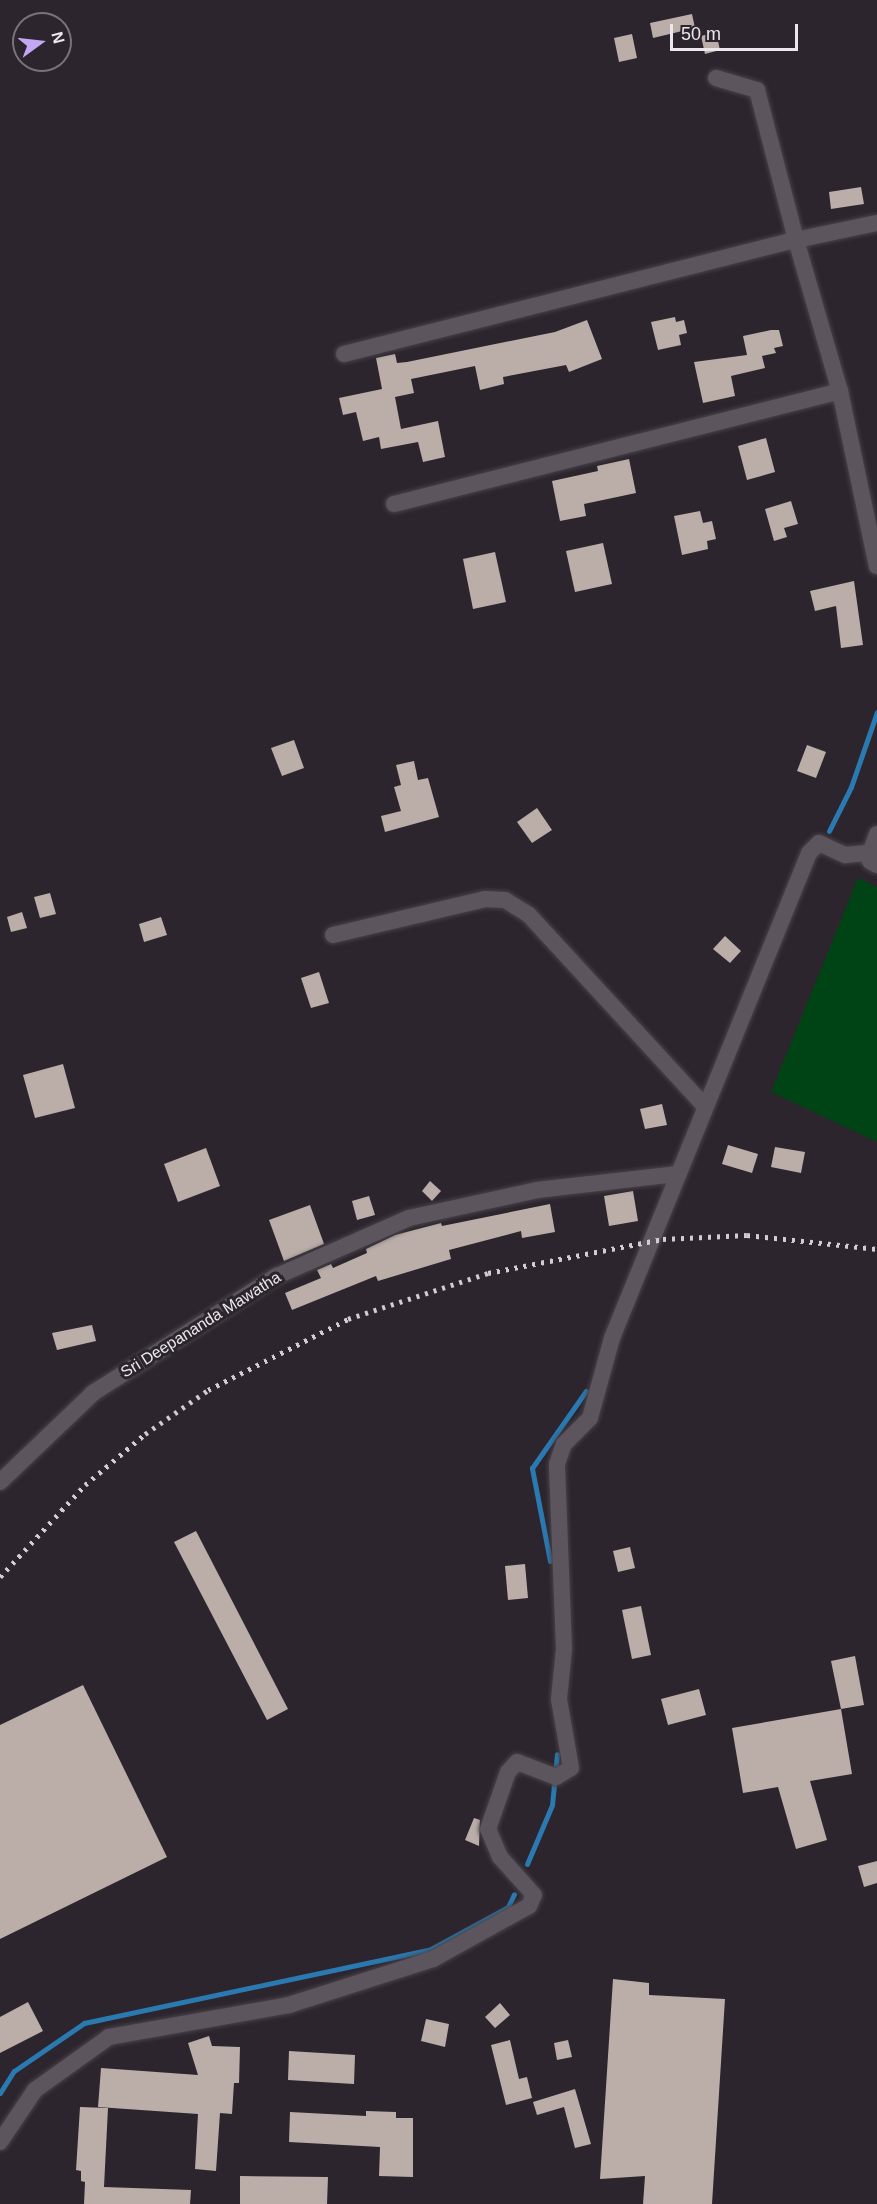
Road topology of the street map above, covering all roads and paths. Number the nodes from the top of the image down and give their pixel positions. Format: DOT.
graph roads {
  1 [pos="716,78"];
  2 [pos="877,223"];
  3 [pos="796,240"];
  4 [pos="344,354"];
  5 [pos="840,391"];
  6 [pos="394,504"];
  7 [pos="877,566"];
  8 [pos="877,834"];
  9 [pos="874,859"];
  10 [pos="333,935"];
  11 [pos="704,1105"];
  12 [pos="678,1174"];
  13 [pos="0,1482"];
  14 [pos="0,2142"];
  1 -- 3 [label="street"];
  2 -- 3 [label="street"];
  3 -- 4 [label="street"];
  3 -- 5 [label="street"];
  5 -- 6 [label="street"];
  5 -- 7 [label="street"];
  8 -- 9 [label="street"];
  9 -- 11 [label="street"];
  10 -- 11 [label="street"];
  11 -- 12 [label="street"];
  12 -- 13 [label="street, Sri Deepananda Mawatha"];
  12 -- 14 [label="street"];
}
